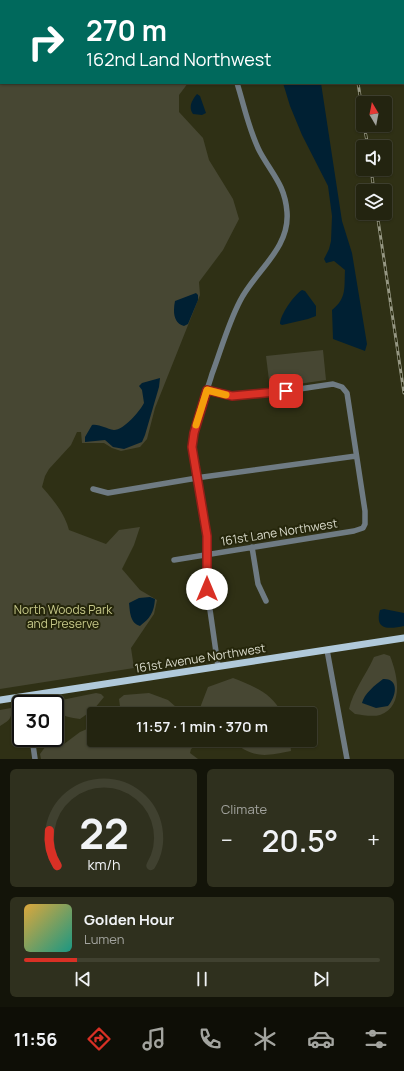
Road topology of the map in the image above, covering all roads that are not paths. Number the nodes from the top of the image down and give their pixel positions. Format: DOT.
graph roads {
  1 [pos="237,84"];
  2 [pos="207,390"];
  3 [pos="356,456"];
  4 [pos="197,478"];
  5 [pos="93,489"];
  6 [pos="252,547"];
  7 [pos="208,554"];
  8 [pos="174,560"];
  9 [pos="266,601"];
  10 [pos="404,638"];
  11 [pos="327,650"];
  12 [pos="218,666"];
  13 [pos="31,695"];
  14 [pos="12,698"];
  15 [pos="0,700"];
  16 [pos="34,747"];
  17 [pos="36,759"];
  18 [pos="347,759"];
  1 -- 2 [label="street"];
  2 -- 3 [label="street"];
  2 -- 4 [label="street"];
  3 -- 4 [label="street"];
  3 -- 6 [label="street, 161st Lane Northwest"];
  4 -- 5 [label="street"];
  4 -- 7 [label="street"];
  6 -- 7 [label="street, 161st Lane Northwest"];
  6 -- 9 [label="street"];
  7 -- 8 [label="street, 161st Lane Northwest"];
  7 -- 12 [label="street"];
  10 -- 11 [label="main road, 161st Avenue Northwest"];
  11 -- 12 [label="main road, 161st Avenue Northwest"];
  11 -- 18 [label="street"];
  12 -- 13 [label="main road, 161st Avenue Northwest"];
  14 -- 15 [label="main road, 161st Avenue Northwest"];
  16 -- 17 [label="street"];
}
